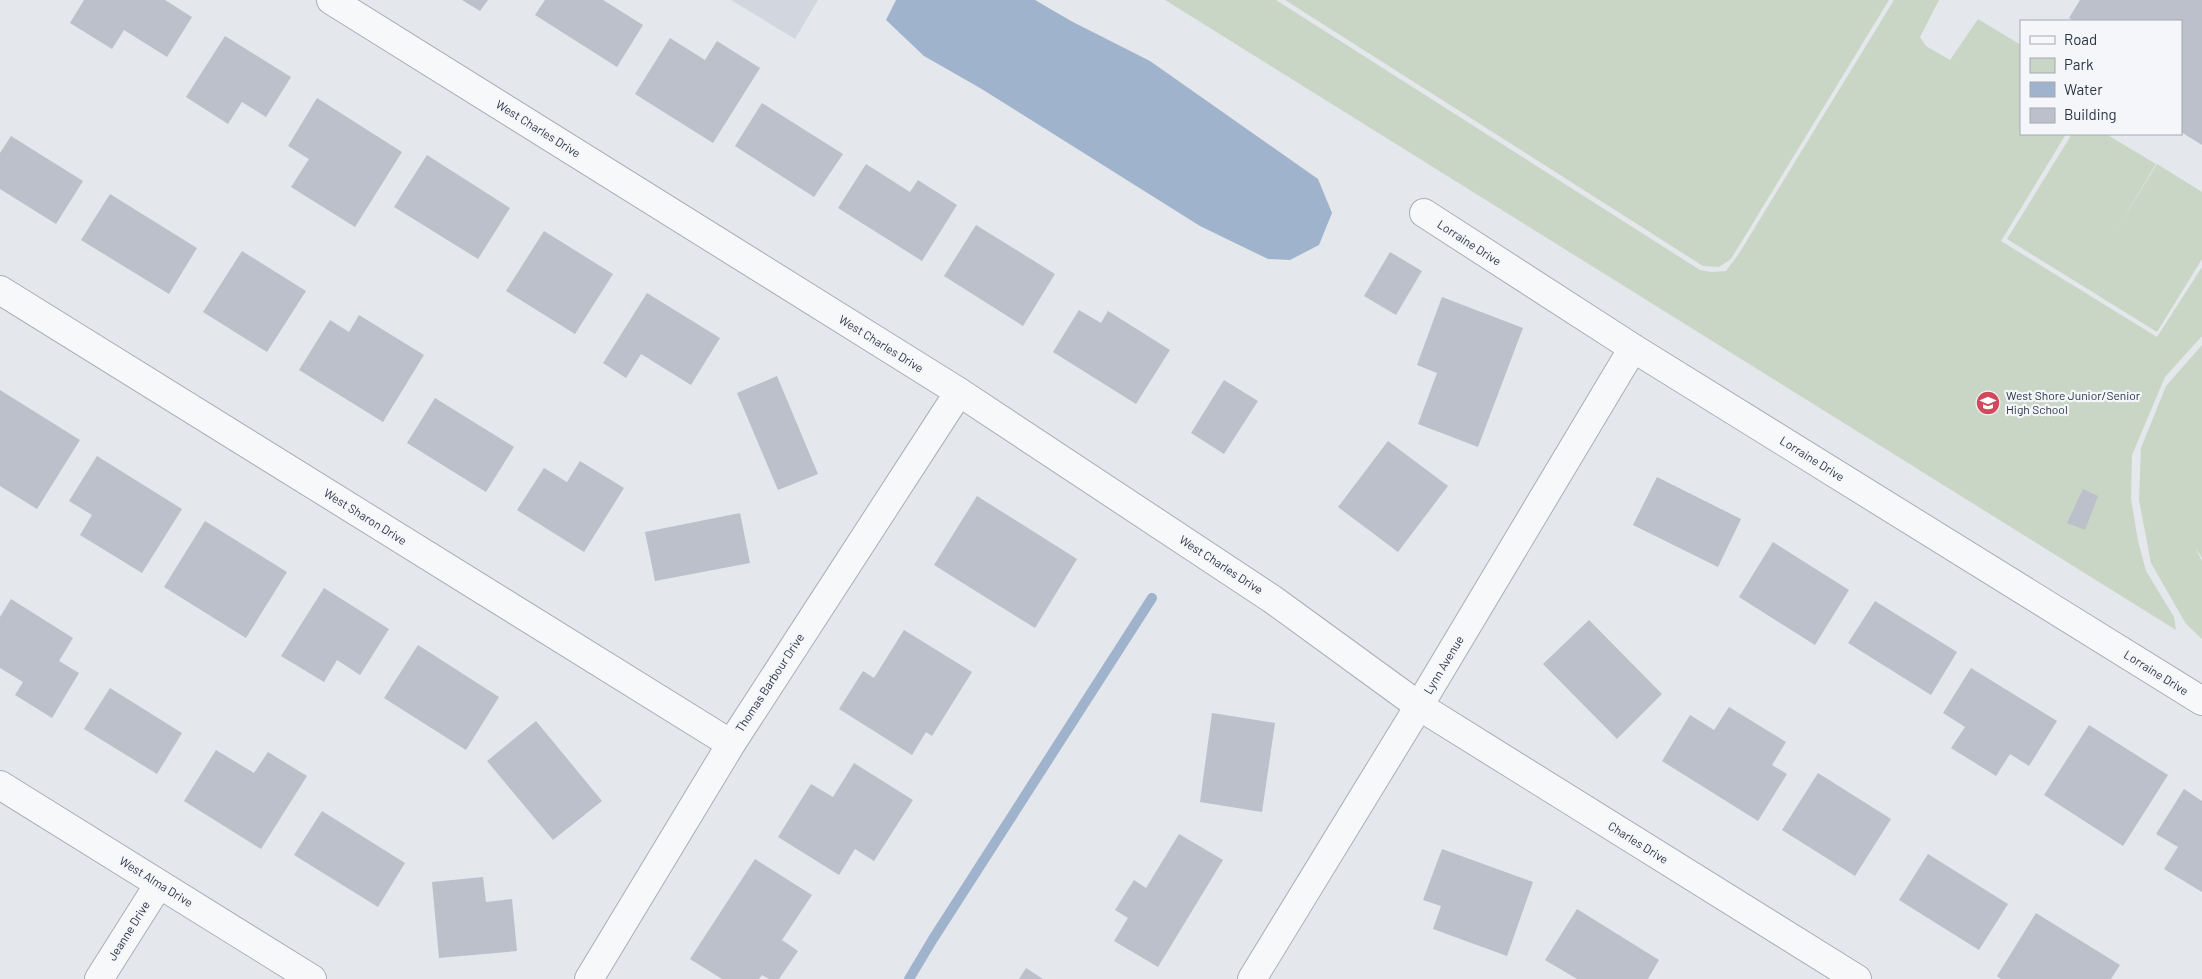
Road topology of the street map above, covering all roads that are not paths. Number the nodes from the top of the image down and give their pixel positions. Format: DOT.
graph roads {
  1 [pos="331,0"];
  2 [pos="1424,213"];
  3 [pos="0,290"];
  4 [pos="1634,348"];
  5 [pos="959,392"];
  6 [pos="2202,701"];
  7 [pos="1419,706"];
  8 [pos="731,744"];
  9 [pos="0,785"];
  10 [pos="159,884"];
  11 [pos="99,979"];
  12 [pos="312,979"];
  13 [pos="589,979"];
  14 [pos="1252,979"];
  15 [pos="1857,979"];
  1 -- 5 [label="street, West Charles Drive"];
  2 -- 4 [label="street, Lorraine Drive"];
  3 -- 8 [label="street, West Sharon Drive"];
  4 -- 6 [label="street, Lorraine Drive"];
  4 -- 7 [label="street, Lynn Avenue"];
  5 -- 7 [label="street, West Charles Drive"];
  5 -- 8 [label="street, Thomas Barbour Drive"];
  7 -- 14 [label="street, Lynn Avenue"];
  7 -- 15 [label="street, Charles Drive"];
  8 -- 13 [label="street, Thomas Barbour Drive"];
  9 -- 10 [label="street, West Alma Drive"];
  10 -- 11 [label="street, Jeanne Drive"];
  10 -- 12 [label="street, West Alma Drive"];
}
